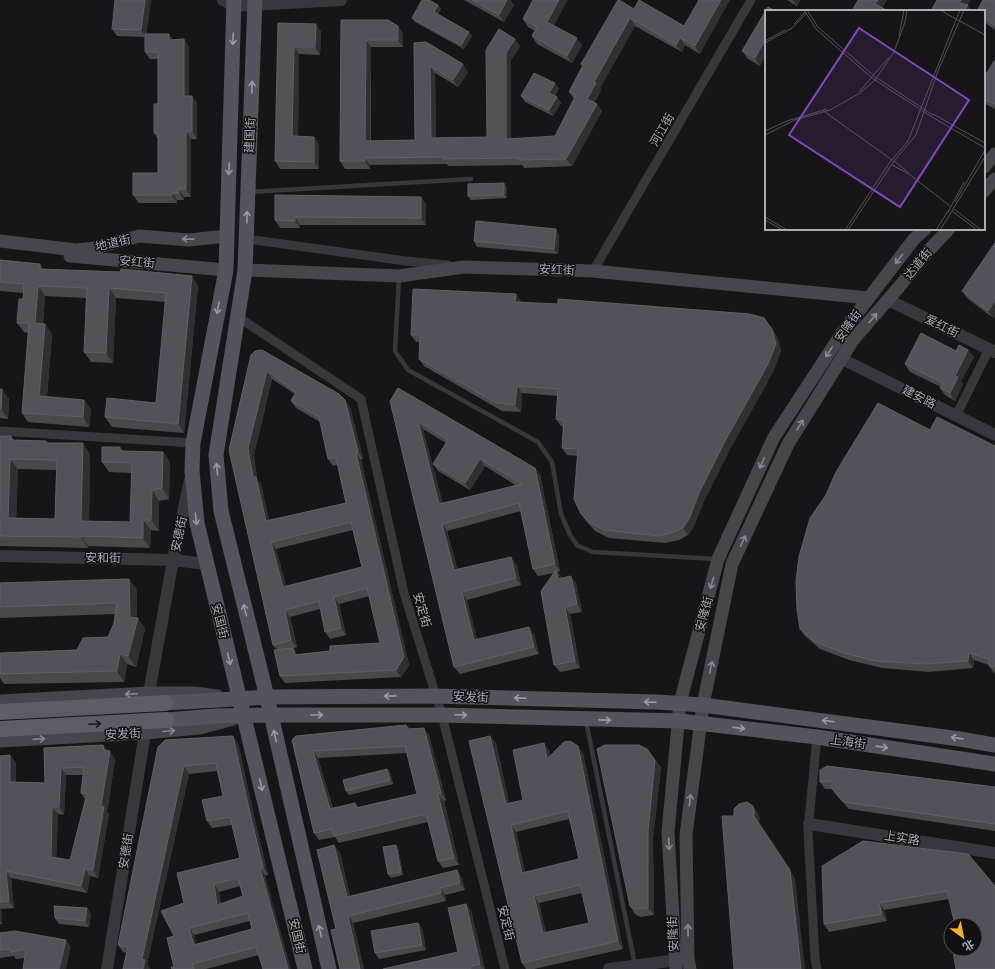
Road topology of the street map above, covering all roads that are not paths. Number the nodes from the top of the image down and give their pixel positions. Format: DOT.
graph roads {
  1 [pos="341,0"];
  2 [pos="751,0"];
  3 [pos="231,2"];
  4 [pos="255,2"];
  5 [pos="995,154"];
  6 [pos="985,166"];
  7 [pos="471,179"];
  8 [pos="995,179"];
  9 [pos="985,190"];
  10 [pos="248,192"];
  11 [pos="924,230"];
  12 [pos="948,230"];
  13 [pos="226,236"];
  14 [pos="247,239"];
  15 [pos="0,242"];
  16 [pos="0,250"];
  17 [pos="464,267"];
  18 [pos="226,270"];
  19 [pos="245,270"];
  20 [pos="593,271"];
  21 [pos="399,276"];
  22 [pos="869,298"];
  23 [pos="888,300"];
  24 [pos="238,317"];
  25 [pos="992,351"];
  26 [pos="842,359"];
  27 [pos="956,416"];
  28 [pos="0,431"];
  29 [pos="995,435"];
  30 [pos="193,443"];
  31 [pos="192,471"];
  32 [pos="0,556"];
  33 [pos="718,559"];
  34 [pos="173,560"];
  35 [pos="206,564"];
  36 [pos="149,693"];
  37 [pos="435,696"];
  38 [pos="267,697"];
  39 [pos="239,699"];
  40 [pos="0,701"];
  41 [pos="165,703"];
  42 [pos="680,703"];
  43 [pos="703,705"];
  44 [pos="0,712"];
  45 [pos="270,715"];
  46 [pos="442,715"];
  47 [pos="244,716"];
  48 [pos="586,719"];
  49 [pos="166,720"];
  50 [pos="680,721"];
  51 [pos="700,723"];
  52 [pos="0,729"];
  53 [pos="145,733"];
  54 [pos="818,737"];
  55 [pos="0,740"];
  56 [pos="995,745"];
  57 [pos="995,764"];
  58 [pos="809,824"];
  59 [pos="995,853"];
  60 [pos="689,964"];
  61 [pos="675,965"];
  62 [pos="636,967"];
  63 [pos="107,969"];
  64 [pos="305,969"];
  65 [pos="329,969"];
  66 [pos="505,969"];
  67 [pos="609,969"];
  68 [pos="817,969"];
  1 -- 4 [label="street"];
  2 -- 20 [label="street, 河江街"];
  3 -- 4 [label="street"];
  3 -- 13 [label="main road, 建国街, one-way"];
  10 -- 4 [label="main road, 建国街, one-way"];
  5 -- 6 [label="main road"];
  7 -- 10 [label="lane"];
  8 -- 9 [label="main road"];
  14 -- 10 [label="main road, 建国街, one-way"];
  11 -- 22 [label="main road, 达道街, one-way"];
  12 -- 23 [label="main road, 达道街"];
  13 -- 15 [label="main road, 地道街, one-way"];
  13 -- 18 [label="main road, 建国街"];
  14 -- 17 [label="street"];
  14 -- 19 [label="main road, 建国街"];
  16 -- 18 [label="main road, 安红街"];
  17 -- 20 [label="main road, 安红街"];
  17 -- 21 [label="main road, 安红街"];
  18 -- 30 [label="main road, 安国街, one-way"];
  19 -- 21 [label="main road, 安红街"];
  19 -- 24 [label="main road, 安国街"];
  20 -- 22 [label="main road, 安红街"];
  21 -- 33 [label="lane"];
  22 -- 23 [label="street"];
  22 -- 33 [label="main road, 安隆街, one-way"];
  23 -- 25 [label="street, 爱红街"];
  26 -- 23 [label="main road, 安隆街, one-way"];
  24 -- 37 [label="street, 安定街"];
  38 -- 24 [label="main road, 安国街, one-way"];
  25 -- 27 [label="street"];
  26 -- 27 [label="street, 建安路"];
  43 -- 26 [label="main road, 安隆街, one-way"];
  27 -- 29 [label="street, 建安路"];
  28 -- 30 [label="street"];
  30 -- 31 [label="main road, 安国街"];
  31 -- 34 [label="street, 安德街"];
  31 -- 35 [label="main road, 安国街, one-way"];
  32 -- 34 [label="street, 安和街"];
  33 -- 42 [label="main road, 安隆街, one-way"];
  34 -- 35 [label="street, 安和街"];
  34 -- 36 [label="street, 安德街"];
  35 -- 39 [label="main road, 安国街, one-way"];
  36 -- 39 [label="main road, 安发街"];
  36 -- 40 [label="main road, 安发街, one-way"];
  37 -- 38 [label="main road, 安发街, one-way"];
  42 -- 37 [label="main road, 安发街, one-way"];
  37 -- 46 [label="street, 安定街"];
  38 -- 39 [label="main road, 安发街"];
  38 -- 45 [label="main road, 安国街"];
  39 -- 41 [label="main road, 安发街"];
  39 -- 47 [label="main road, 安国街"];
  41 -- 44 [label="highway, 安发街"];
  42 -- 43 [label="main road, 安发街"];
  42 -- 50 [label="main road, 安隆街"];
  43 -- 51 [label="main road, 安隆街"];
  56 -- 43 [label="main road, 上海街, one-way"];
  45 -- 46 [label="main road, 安发街, one-way"];
  45 -- 47 [label="main road, 安发街"];
  65 -- 45 [label="main road, 安国街, one-way"];
  46 -- 48 [label="main road, 安发街, one-way"];
  46 -- 66 [label="street, 安定街"];
  47 -- 49 [label="main road, 安发街"];
  53 -- 47 [label="main road, 安发街, one-way"];
  47 -- 64 [label="main road, 安国街, one-way"];
  48 -- 50 [label="main road, 安发街, one-way"];
  48 -- 62 [label="lane"];
  52 -- 49 [label="highway, 安发街, one-way"];
  50 -- 51 [label="main road, 安发街"];
  50 -- 61 [label="main road, 安隆街, one-way"];
  51 -- 54 [label="main road, 上海街, one-way"];
  60 -- 51 [label="main road, 安隆街, one-way"];
  55 -- 53 [label="main road, 安发街, one-way"];
  53 -- 63 [label="street, 安德街"];
  54 -- 57 [label="main road, 上海街, one-way"];
  54 -- 58 [label="street"];
  58 -- 59 [label="street, 上实路"];
  58 -- 68 [label="street"];
  60 -- 61 [label="street"];
  61 -- 62 [label="street"];
  62 -- 67 [label="street"];
}
